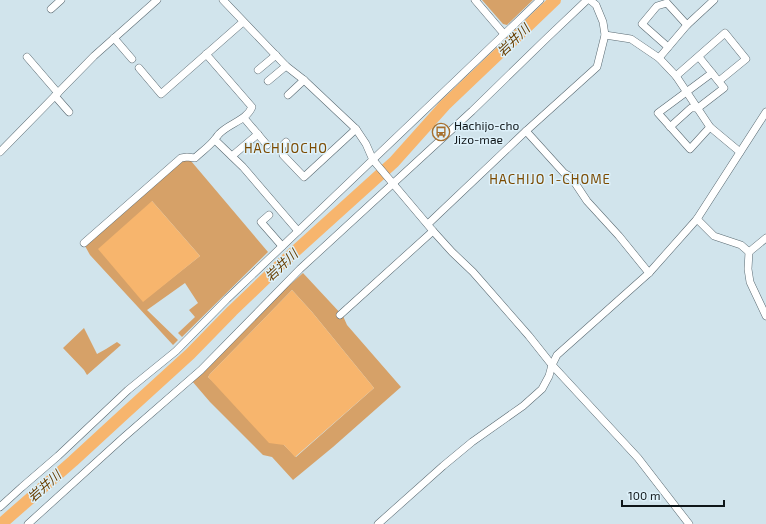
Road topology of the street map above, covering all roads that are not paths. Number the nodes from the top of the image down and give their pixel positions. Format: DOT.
graph roads {
  1 [pos="61,0"];
  2 [pos="157,0"];
  3 [pos="223,0"];
  4 [pos="475,0"];
  5 [pos="540,0"];
  6 [pos="714,0"];
  7 [pos="593,1"];
  8 [pos="51,9"];
  9 [pos="243,22"];
  10 [pos="687,25"];
  11 [pos="504,34"];
  12 [pos="605,35"];
  13 [pos="114,38"];
  14 [pos="668,47"];
  15 [pos="206,54"];
  16 [pos="276,55"];
  17 [pos="27,57"];
  18 [pos="699,57"];
  19 [pos="658,58"];
  20 [pos="132,59"];
  21 [pos="286,66"];
  22 [pos="139,68"];
  23 [pos="258,70"];
  24 [pos="712,73"];
  25 [pos="676,76"];
  26 [pos="304,80"];
  27 [pos="268,81"];
  28 [pos="719,81"];
  29 [pos="686,91"];
  30 [pos="57,94"];
  31 [pos="288,95"];
  32 [pos="698,108"];
  33 [pos="69,112"];
  34 [pos="766,112"];
  35 [pos="244,118"];
  36 [pos="670,127"];
  37 [pos="710,127"];
  38 [pos="356,129"];
  39 [pos="526,132"];
  40 [pos="258,134"];
  41 [pos="215,140"];
  42 [pos="286,142"];
  43 [pos="267,144"];
  44 [pos="0,152"];
  45 [pos="740,152"];
  46 [pos="232,156"];
  47 [pos="374,161"];
  48 [pos="392,181"];
  49 [pos="269,215"];
  50 [pos="698,219"];
  51 [pos="428,224"];
  52 [pos="298,231"];
  53 [pos="433,231"];
  54 [pos="766,238"];
  55 [pos="84,243"];
  56 [pos="282,246"];
  57 [pos="749,252"];
  58 [pos="649,273"];
  59 [pos="340,315"];
  60 [pos="766,316"];
  61 [pos="552,365"];
  62 [pos="0,508"];
  63 [pos="28,524"];
  64 [pos="378,524"];
  65 [pos="689,524"];
  1 -- 8 [label="street"];
  2 -- 13 [label="street"];
  3 -- 9 [label="street"];
  4 -- 11 [label="street"];
  5 -- 11 [label="street"];
  6 -- 10 [label="street"];
  7 -- 12 [label="street"];
  7 -- 48 [label="street"];
  9 -- 15 [label="street"];
  9 -- 16 [label="street"];
  10 -- 14 [label="street"];
  10 -- 14 [label="street"];
  11 -- 47 [label="street"];
  12 -- 19 [label="street"];
  12 -- 39 [label="street"];
  13 -- 20 [label="street"];
  13 -- 30 [label="street"];
  14 -- 19 [label="street"];
  15 -- 22 [label="street"];
  15 -- 35 [label="street"];
  16 -- 21 [label="street"];
  16 -- 23 [label="street"];
  17 -- 30 [label="street"];
  18 -- 24 [label="street"];
  18 -- 25 [label="street"];
  18 -- 28 [label="street"];
  19 -- 25 [label="street"];
  21 -- 26 [label="street"];
  21 -- 27 [label="street"];
  24 -- 28 [label="street"];
  24 -- 29 [label="street"];
  25 -- 29 [label="street"];
  26 -- 31 [label="street"];
  26 -- 38 [label="street"];
  28 -- 32 [label="street"];
  29 -- 32 [label="street"];
  29 -- 36 [label="street"];
  30 -- 33 [label="street"];
  30 -- 44 [label="street"];
  32 -- 36 [label="street"];
  32 -- 37 [label="street"];
  34 -- 45 [label="street"];
  35 -- 40 [label="street"];
  35 -- 41 [label="street"];
  36 -- 37 [label="street"];
  37 -- 45 [label="street"];
  38 -- 42 [label="street"];
  38 -- 47 [label="street"];
  39 -- 51 [label="street"];
  39 -- 58 [label="street"];
  40 -- 43 [label="street"];
  40 -- 46 [label="street"];
  41 -- 46 [label="street"];
  41 -- 55 [label="street"];
  45 -- 50 [label="street"];
  46 -- 52 [label="street"];
  47 -- 48 [label="street"];
  47 -- 52 [label="street"];
  48 -- 51 [label="street"];
  48 -- 63 [label="street"];
  49 -- 56 [label="street"];
  50 -- 57 [label="street"];
  50 -- 58 [label="street"];
  51 -- 53 [label="street"];
  52 -- 56 [label="street"];
  53 -- 59 [label="street"];
  53 -- 61 [label="street"];
  54 -- 57 [label="street"];
  56 -- 62 [label="street"];
  57 -- 60 [label="street"];
  58 -- 61 [label="street"];
  61 -- 64 [label="street"];
  61 -- 65 [label="street"];
}
